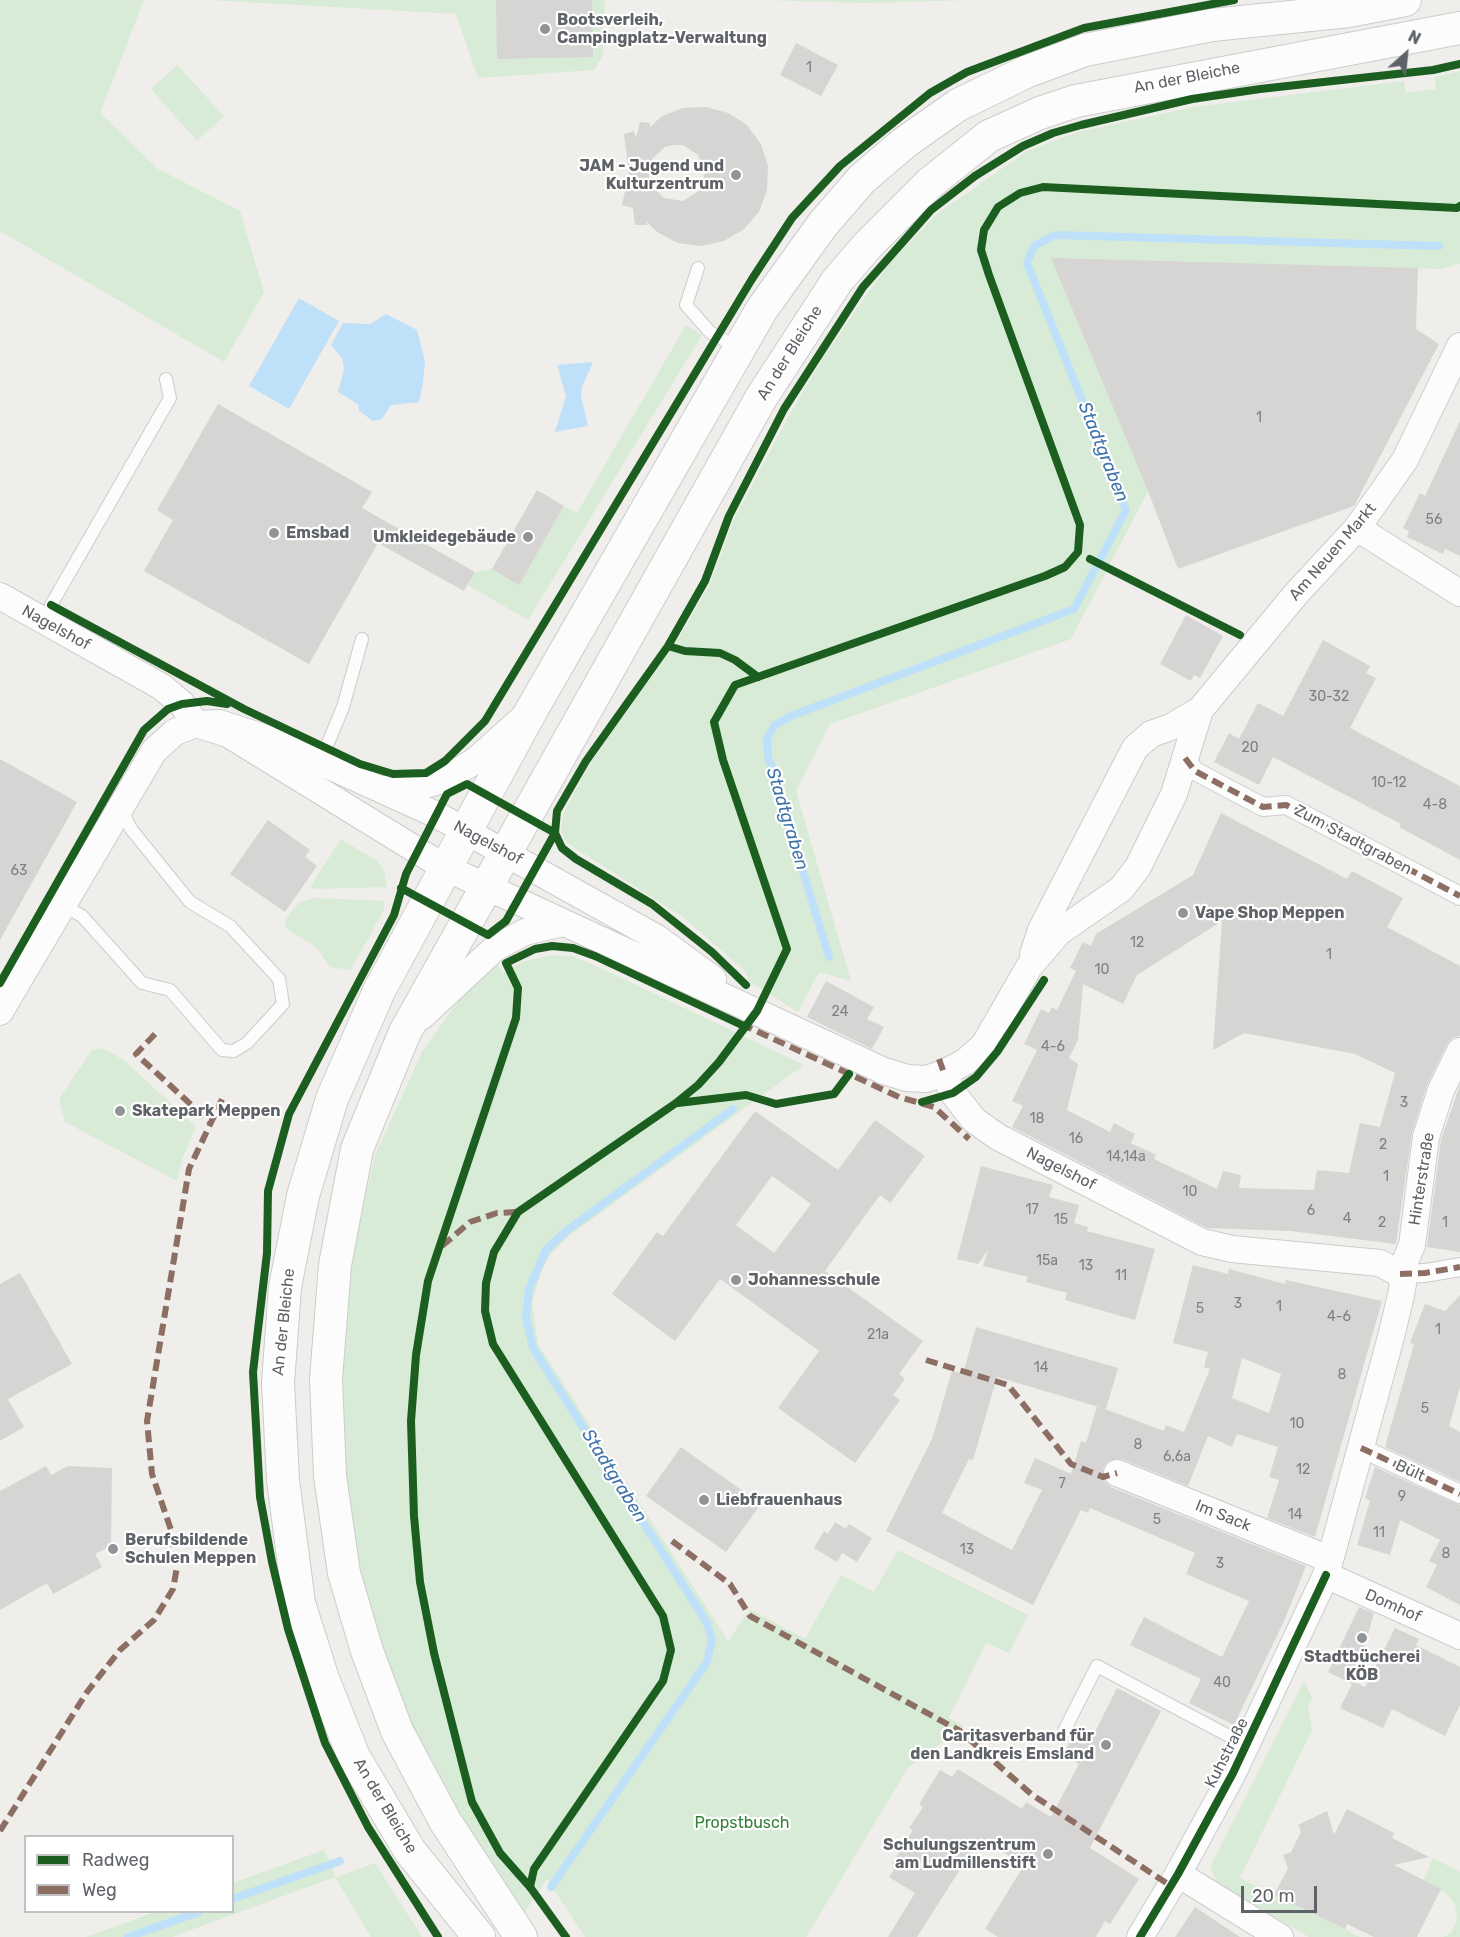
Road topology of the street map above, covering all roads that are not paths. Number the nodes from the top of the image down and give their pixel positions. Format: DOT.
graph roads {
  1 [pos="1405,0"];
  2 [pos="1460,28"];
  3 [pos="698,268"];
  4 [pos="1460,346"];
  5 [pos="740,348"];
  6 [pos="166,380"];
  7 [pos="1357,528"];
  8 [pos="1457,591"];
  9 [pos="0,596"];
  10 [pos="51,605"];
  11 [pos="362,639"];
  12 [pos="1200,710"];
  13 [pos="531,711"];
  14 [pos="196,724"];
  15 [pos="1185,758"];
  16 [pos="320,762"];
  17 [pos="307,784"];
  18 [pos="383,789"];
  19 [pos="121,808"];
  20 [pos="466,831"];
  21 [pos="506,852"];
  22 [pos="444,867"];
  23 [pos="485,888"];
  24 [pos="1460,896"];
  25 [pos="62,905"];
  26 [pos="562,923"];
  27 [pos="1029,967"];
  28 [pos="757,1011"];
  29 [pos="0,1012"];
  30 [pos="405,1032"];
  31 [pos="1454,1062"];
  32 [pos="944,1072"];
  33 [pos="1460,1267"];
  34 [pos="1400,1274"];
  35 [pos="1361,1448"];
  36 [pos="1118,1473"];
  37 [pos="1460,1494"];
  38 [pos="1327,1567"];
  39 [pos="1460,1636"];
  40 [pos="1064,1731"];
  41 [pos="1246,1745"];
  42 [pos="410,1851"];
  43 [pos="1178,1874"];
  44 [pos="462,1937"];
  45 [pos="479,1937"];
  46 [pos="521,1937"];
  47 [pos="1140,1937"];
  48 [pos="1280,1937"];
  1 -- 5 [label="street, An der Bleiche"];
  2 -- 21 [label="street, An der Bleiche"];
  3 -- 5 [label="lane"];
  4 -- 7 [label="street, Am Neuen Markt"];
  5 -- 13 [label="street, An der Bleiche"];
  6 -- 10 [label="lane"];
  7 -- 8 [label="street"];
  7 -- 12 [label="street, Am Neuen Markt"];
  9 -- 14 [label="street, Nagelshof"];
  11 -- 16 [label="lane"];
  12 -- 15 [label="street, Am Neuen Markt"];
  12 -- 27 [label="street, Am Neuen Markt"];
  13 -- 18 [label="street, An der Bleiche"];
  13 -- 20 [label="street, An der Bleiche"];
  14 -- 16 [label="street, Nagelshof"];
  14 -- 17 [label="street, Nagelshof"];
  14 -- 19 [label="street, Nagelshof"];
  15 -- 24 [label="street, Zum Stadtgraben"];
  15 -- 27 [label="street, Am Neuen Markt"];
  16 -- 17 [label="lane"];
  16 -- 18 [label="street, Nagelshof"];
  17 -- 22 [label="street, Nagelshof"];
  18 -- 20 [label="street, Nagelshof"];
  19 -- 25 [label="street, Nagelshof"];
  19 -- 25 [label="lane"];
  20 -- 21 [label="street, Nagelshof"];
  20 -- 22 [label="street, An der Bleiche"];
  21 -- 23 [label="street, An der Bleiche"];
  21 -- 28 [label="street, Nagelshof"];
  22 -- 23 [label="street, Nagelshof"];
  22 -- 42 [label="street, An der Bleiche"];
  23 -- 26 [label="street, Nagelshof"];
  23 -- 30 [label="street, An der Bleiche"];
  25 -- 29 [label="street, Nagelshof"];
  26 -- 28 [label="street, Nagelshof"];
  26 -- 30 [label="street, An der Bleiche"];
  27 -- 32 [label="street, Am Neuen Markt"];
  28 -- 32 [label="street, Nagelshof"];
  30 -- 46 [label="street, An der Bleiche"];
  31 -- 34 [label="street, Hinterstraße"];
  32 -- 34 [label="street, Nagelshof"];
  33 -- 34 [label="street"];
  34 -- 35 [label="street, Kuhstraße"];
  35 -- 37 [label="street, Bült"];
  35 -- 38 [label="street, Kuhstraße"];
  36 -- 38 [label="street, Im Sack"];
  38 -- 39 [label="street, Domhof"];
  38 -- 41 [label="street, Kuhstraße"];
  40 -- 41 [label="lane"];
  41 -- 43 [label="street, Kuhstraße"];
  42 -- 44 [label="street"];
  42 -- 45 [label="street, An der Bleiche"];
  43 -- 47 [label="street, Kuhstraße"];
  43 -- 48 [label="street"];
}
